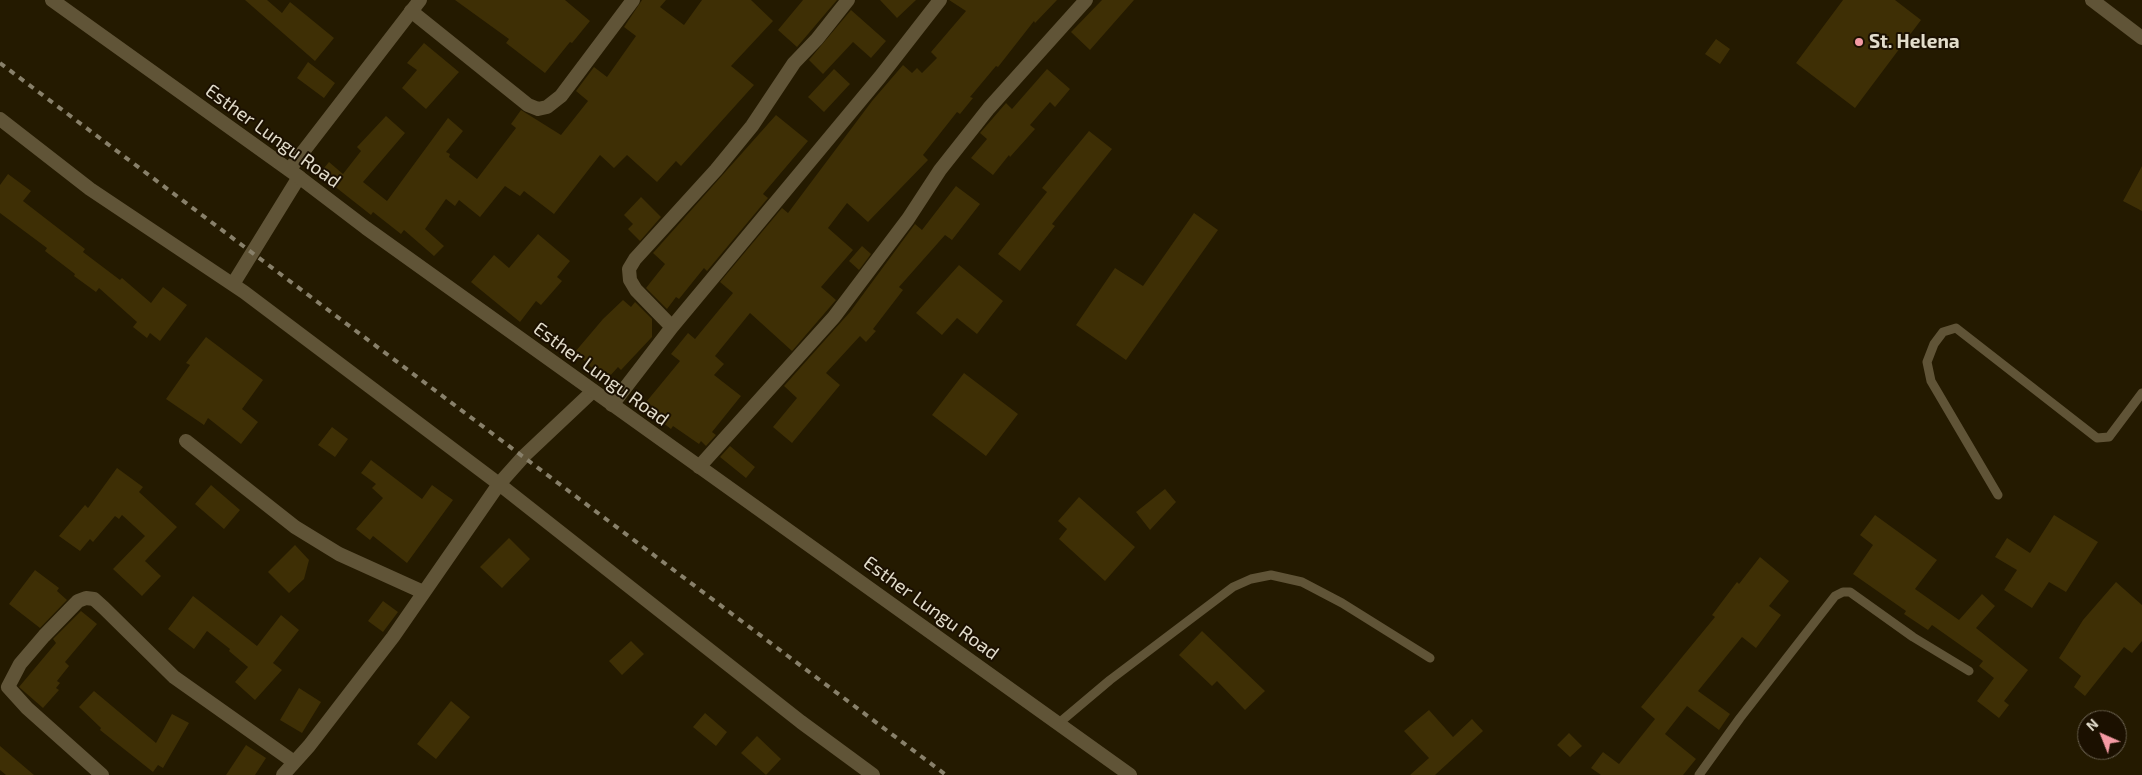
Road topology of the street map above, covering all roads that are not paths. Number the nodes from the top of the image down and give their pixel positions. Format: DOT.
graph roads {
  1 [pos="52,0"];
  2 [pos="633,0"];
  3 [pos="848,0"];
  4 [pos="940,0"];
  5 [pos="1086,0"];
  6 [pos="2092,0"];
  7 [pos="415,6"];
  8 [pos="2142,38"];
  9 [pos="0,118"];
  10 [pos="294,173"];
  11 [pos="233,284"];
  12 [pos="672,327"];
  13 [pos="593,391"];
  14 [pos="2142,393"];
  15 [pos="612,405"];
  16 [pos="186,441"];
  17 [pos="699,467"];
  18 [pos="499,484"];
  19 [pos="1998,495"];
  20 [pos="423,592"];
  21 [pos="1430,658"];
  22 [pos="1969,671"];
  23 [pos="1059,723"];
  24 [pos="294,762"];
  25 [pos="102,775"];
  26 [pos="283,775"];
  27 [pos="873,775"];
  28 [pos="1130,775"];
  29 [pos="1699,775"];
  1 -- 10 [label="street, Esther Lungu Road"];
  2 -- 7 [label="street"];
  3 -- 12 [label="street"];
  4 -- 12 [label="street"];
  5 -- 17 [label="street"];
  6 -- 8 [label="street"];
  7 -- 10 [label="street"];
  9 -- 11 [label="street"];
  10 -- 11 [label="street"];
  10 -- 13 [label="street, Esther Lungu Road"];
  11 -- 18 [label="street"];
  12 -- 15 [label="street"];
  13 -- 15 [label="street, Esther Lungu Road"];
  13 -- 18 [label="street"];
  14 -- 19 [label="lane"];
  15 -- 17 [label="street, Esther Lungu Road"];
  16 -- 20 [label="street"];
  17 -- 23 [label="street, Esther Lungu Road"];
  18 -- 20 [label="street"];
  18 -- 27 [label="street"];
  20 -- 24 [label="street"];
  21 -- 23 [label="lane"];
  22 -- 29 [label="lane"];
  23 -- 28 [label="street, Esther Lungu Road"];
  24 -- 25 [label="street"];
  24 -- 26 [label="street"];
}
